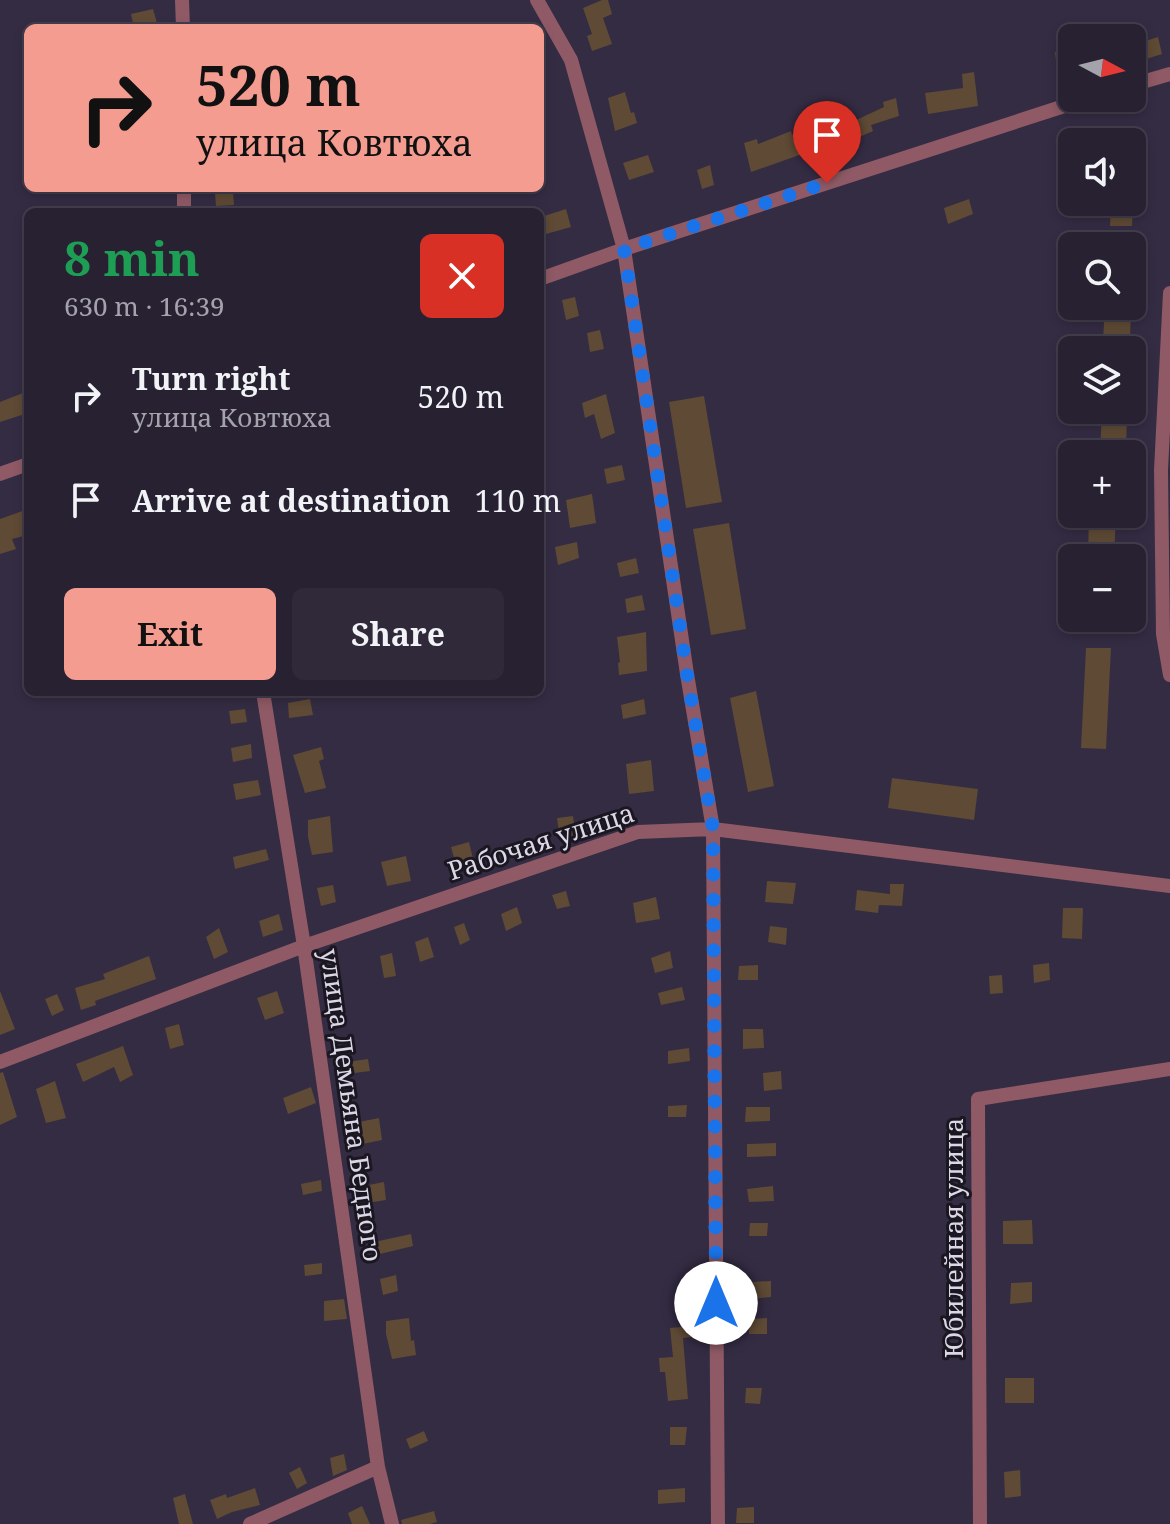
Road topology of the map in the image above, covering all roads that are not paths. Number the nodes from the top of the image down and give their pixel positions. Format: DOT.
graph roads {
  1 [pos="182,0"];
  2 [pos="537,0"];
  3 [pos="183,24"];
  4 [pos="1170,74"];
  5 [pos="1146,81"];
  6 [pos="1058,108"];
  7 [pos="624,249"];
  8 [pos="544,278"];
  9 [pos="1170,293"];
  10 [pos="24,465"];
  11 [pos="0,474"];
  12 [pos="1170,675"];
  13 [pos="264,696"];
  14 [pos="713,829"];
  15 [pos="1170,886"];
  16 [pos="304,946"];
  17 [pos="0,1062"];
  18 [pos="1170,1069"];
  19 [pos="378,1467"];
  20 [pos="250,1524"];
  21 [pos="392,1524"];
  22 [pos="718,1524"];
  23 [pos="980,1524"];
  1 -- 3 [label="street"];
  2 -- 7 [label="street"];
  4 -- 5 [label="street"];
  6 -- 7 [label="street"];
  7 -- 8 [label="street"];
  7 -- 14 [label="street"];
  9 -- 12 [label="street"];
  10 -- 11 [label="street"];
  13 -- 16 [label="street, улица Демьяна Бедного"];
  14 -- 15 [label="street, Рабочая улица"];
  14 -- 16 [label="street, Рабочая улица"];
  14 -- 22 [label="street"];
  16 -- 17 [label="street, Рабочая улица"];
  16 -- 19 [label="street, улица Демьяна Бедного"];
  18 -- 23 [label="street, Юбилейная улица"];
  19 -- 20 [label="street"];
  19 -- 21 [label="street, улица Демьяна Бедного"];
}
